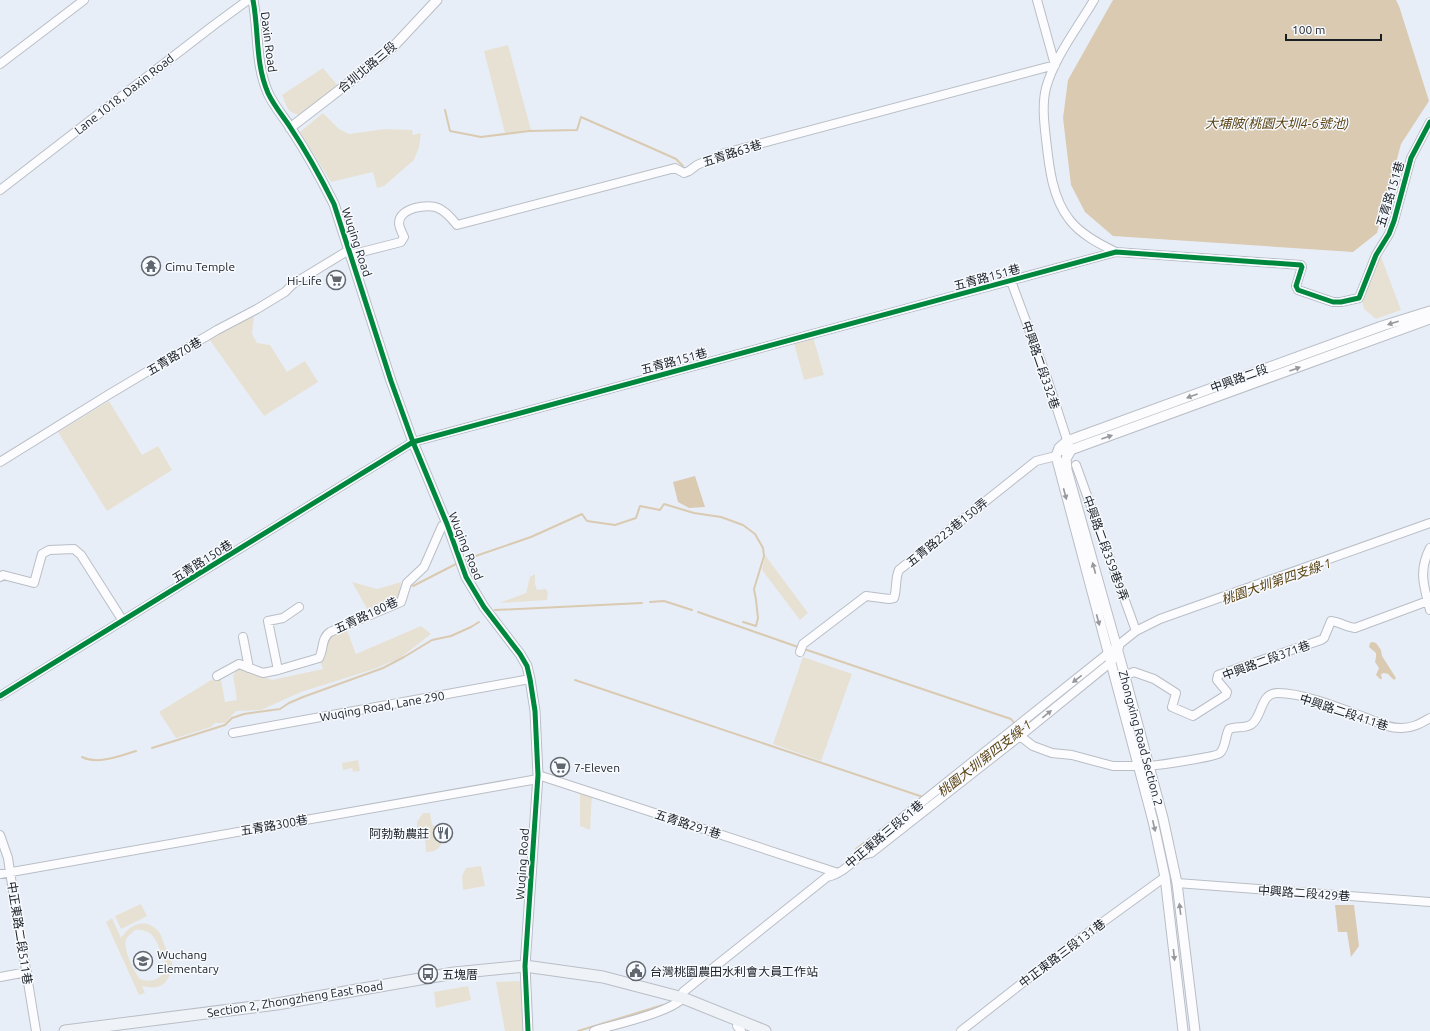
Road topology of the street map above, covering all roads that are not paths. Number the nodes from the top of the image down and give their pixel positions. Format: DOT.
graph roads {
  1 [pos="84,0"];
  2 [pos="248,0"];
  3 [pos="253,0"];
  4 [pos="437,0"];
  5 [pos="1037,0"];
  6 [pos="1094,0"];
  7 [pos="0,64"];
  8 [pos="1055,65"];
  9 [pos="1430,122"];
  10 [pos="290,128"];
  11 [pos="0,190"];
  12 [pos="350,252"];
  13 [pos="1116,252"];
  14 [pos="1011,281"];
  15 [pos="1430,310"];
  16 [pos="1430,319"];
  17 [pos="1253,373"];
  18 [pos="1256,383"];
  19 [pos="1067,441"];
  20 [pos="413,442"];
  21 [pos="1071,450"];
  22 [pos="1056,456"];
  23 [pos="0,462"];
  24 [pos="1076,465"];
  25 [pos="1430,523"];
  26 [pos="447,524"];
  27 [pos="1430,548"];
  28 [pos="0,577"];
  29 [pos="1428,601"];
  30 [pos="299,607"];
  31 [pos="1430,610"];
  32 [pos="122,621"];
  33 [pos="1136,631"];
  34 [pos="243,637"];
  35 [pos="1118,647"];
  36 [pos="800,652"];
  37 [pos="1109,659"];
  38 [pos="249,668"];
  39 [pos="278,670"];
  40 [pos="1124,673"];
  41 [pos="217,676"];
  42 [pos="530,679"];
  43 [pos="0,696"];
  44 [pos="1430,718"];
  45 [pos="233,733"];
  46 [pos="1020,736"];
  47 [pos="1138,766"];
  48 [pos="1149,766"];
  49 [pos="538,777"];
  50 [pos="0,835"];
  51 [pos="860,856"];
  52 [pos="10,872"];
  53 [pos="838,873"];
  54 [pos="0,874"];
  55 [pos="1165,877"];
  56 [pos="1177,883"];
  57 [pos="1430,902"];
  58 [pos="525,970"];
  59 [pos="26,972"];
  60 [pos="0,977"];
  61 [pos="681,1000"];
  62 [pos="126,1028"];
  63 [pos="739,1028"];
  64 [pos="36,1031"];
  65 [pos="65,1031"];
  66 [pos="528,1031"];
  67 [pos="594,1031"];
  68 [pos="749,1031"];
  69 [pos="765,1031"];
  70 [pos="961,1031"];
  71 [pos="1183,1031"];
  72 [pos="1195,1031"];
  1 -- 7 [label="street"];
  2 -- 11 [label="street, Lane 1018, Daxin Road"];
  3 -- 10 [label="street, Daxin Road"];
  4 -- 10 [label="street, 合圳北路三段"];
  5 -- 8 [label="street"];
  6 -- 8 [label="street"];
  8 -- 12 [label="street, 五青路63巷"];
  8 -- 13 [label="street"];
  9 -- 13 [label="street, 五青路151巷"];
  10 -- 12 [label="street, Wuqing Road"];
  12 -- 20 [label="street, Wuqing Road"];
  12 -- 23 [label="street, 五青路70巷"];
  13 -- 14 [label="street, 五青路151巷"];
  14 -- 19 [label="street, 中興路二段332巷"];
  14 -- 20 [label="street, 五青路151巷"];
  15 -- 17 [label="street, 中興路二段, one-way"];
  18 -- 16 [label="street, 中興路二段, one-way"];
  17 -- 18 [label="street"];
  17 -- 19 [label="street, 中興路二段, one-way"];
  21 -- 18 [label="street, 中興路二段, one-way"];
  19 -- 21 [label="street, 中興路二段332巷"];
  19 -- 22 [label="street"];
  20 -- 26 [label="street, Wuqing Road"];
  20 -- 32 [label="street, 五青路150巷"];
  21 -- 22 [label="street, 中興路二段"];
  35 -- 21 [label="street, Zhongxing Road Section 2, one-way"];
  22 -- 36 [label="street, 五青路223巷150弄"];
  22 -- 37 [label="street, Zhongxing Road Section 2, one-way"];
  24 -- 33 [label="street, 中興路二段359巷9弄"];
  25 -- 33 [label="street"];
  26 -- 39 [label="street, 五青路180巷"];
  26 -- 42 [label="street, Wuqing Road"];
  27 -- 29 [label="street"];
  28 -- 32 [label="street"];
  29 -- 31 [label="street"];
  29 -- 40 [label="street, 中興路二段371巷"];
  30 -- 39 [label="street"];
  32 -- 43 [label="street, 五青路150巷"];
  33 -- 35 [label="street"];
  34 -- 38 [label="street"];
  35 -- 37 [label="street"];
  35 -- 40 [label="street, Zhongxing Road Section 2"];
  46 -- 37 [label="street, one-way"];
  37 -- 47 [label="street, Zhongxing Road Section 2"];
  37 -- 51 [label="street, 中正東路三段61巷, one-way"];
  38 -- 39 [label="street, 五青路180巷"];
  38 -- 41 [label="street, 五青路180巷"];
  40 -- 48 [label="street, Zhongxing Road Section 2"];
  42 -- 45 [label="street, Wuqing Road, Lane 290"];
  42 -- 49 [label="street, Wuqing Road"];
  44 -- 48 [label="street, 中興路二段411巷"];
  46 -- 47 [label="street"];
  46 -- 51 [label="street"];
  47 -- 48 [label="street"];
  47 -- 55 [label="street, Zhongxing Road Section 2, one-way"];
  48 -- 56 [label="street, Zhongxing Road Section 2"];
  49 -- 52 [label="street, 五青路300巷"];
  49 -- 53 [label="street, 五青路291巷"];
  49 -- 58 [label="street, Wuqing Road"];
  50 -- 52 [label="street, 中正東路二段511巷"];
  51 -- 53 [label="street, 中正東路三段61巷"];
  52 -- 54 [label="street, 五青路300巷"];
  52 -- 59 [label="street, 中正東路二段511巷"];
  53 -- 61 [label="street, 中正東路三段61巷"];
  55 -- 56 [label="street"];
  55 -- 70 [label="street, 中正東路三段131巷"];
  55 -- 71 [label="street, Zhongxing Road Section 2, one-way"];
  56 -- 57 [label="street, 中興路二段429巷"];
  72 -- 56 [label="street, Zhongxing Road Section 2, one-way"];
  58 -- 61 [label="main road, Section 2, Zhongzheng East Road"];
  58 -- 62 [label="main road, Section 2, Zhongzheng East Road"];
  58 -- 66 [label="street, Wuqing Road"];
  59 -- 60 [label="street"];
  59 -- 64 [label="street, 中正東路二段511巷"];
  61 -- 63 [label="main road"];
  61 -- 67 [label="street"];
  61 -- 69 [label="main road"];
  62 -- 65 [label="main road, Section 2, Zhongzheng East Road"];
  63 -- 68 [label="main road"];
}
